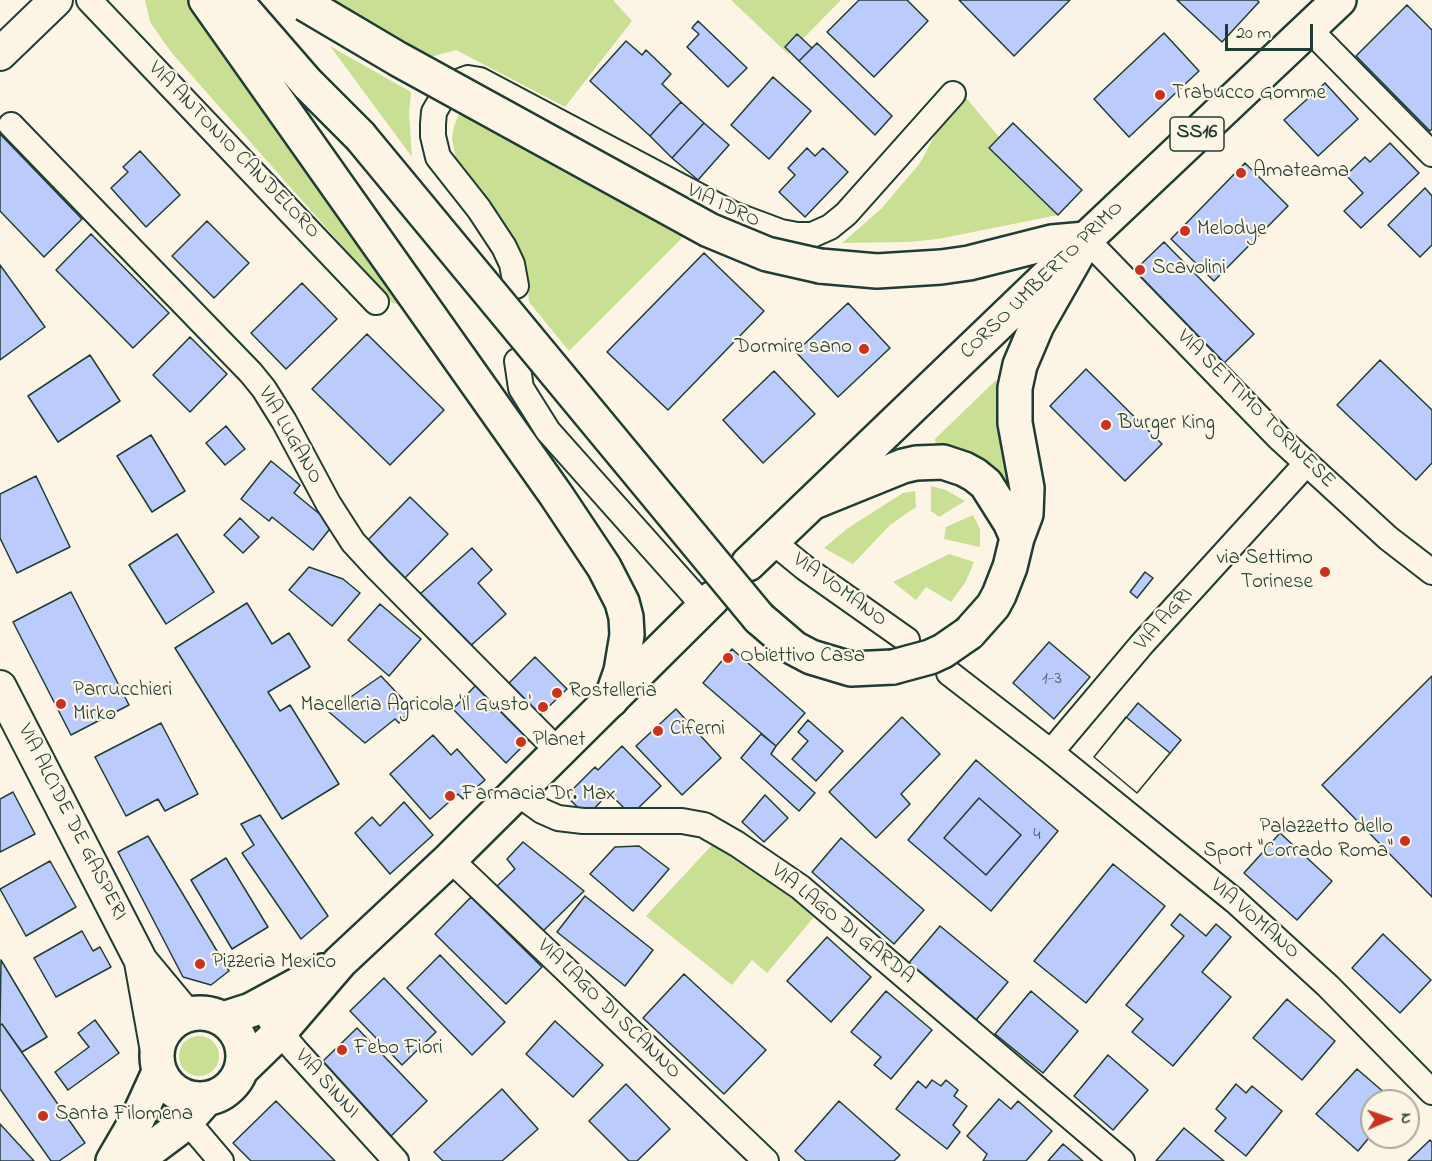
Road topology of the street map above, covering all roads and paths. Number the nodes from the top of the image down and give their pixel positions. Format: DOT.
graph roads {
  1 [pos="56,0"];
  2 [pos="89,0"];
  3 [pos="206,0"];
  4 [pos="235,0"];
  5 [pos="1339,0"];
  6 [pos="284,12"];
  7 [pos="1309,29"];
  8 [pos="0,54"];
  9 [pos="460,81"];
  10 [pos="953,94"];
  11 [pos="441,100"];
  12 [pos="11,125"];
  13 [pos="1432,154"];
  14 [pos="1086,239"];
  15 [pos="516,286"];
  16 [pos="376,302"];
  17 [pos="516,361"];
  18 [pos="1306,464"];
  19 [pos="814,502"];
  20 [pos="1017,538"];
  21 [pos="772,541"];
  22 [pos="748,564"];
  23 [pos="1432,572"];
  24 [pos="708,602"];
  25 [pos="900,654"];
  26 [pos="949,673"];
  27 [pos="0,687"];
  28 [pos="611,700"];
  29 [pos="559,752"];
  30 [pos="1052,752"];
  31 [pos="518,793"];
  32 [pos="450,859"];
  33 [pos="141,961"];
  34 [pos="340,962"];
  35 [pos="259,1006"];
  36 [pos="185,1014"];
  37 [pos="223,1019"];
  38 [pos="279,1033"];
  39 [pos="158,1062"];
  40 [pos="242,1069"];
  41 [pos="1432,1092"];
  42 [pos="197,1110"];
  43 [pos="112,1161"];
  44 [pos="135,1161"];
  45 [pos="221,1161"];
  46 [pos="396,1161"];
  47 [pos="766,1161"];
  48 [pos="1122,1161"];
  1 -- 8 [label="street"];
  2 -- 16 [label="street, VIA ANTONIO CANDELORO"];
  3 -- 28 [label="main road"];
  4 -- 6 [label="main road"];
  5 -- 7 [label="main road, CORSO UMBERTO PRIMO / SS16"];
  6 -- 14 [label="main road, bridge"];
  6 -- 25 [label="main road, bridge"];
  7 -- 13 [label="street"];
  7 -- 14 [label="main road, CORSO UMBERTO PRIMO / SS16"];
  9 -- 10 [label="street, VIA IDRO"];
  11 -- 15 [label="street"];
  12 -- 29 [label="street, VIA LUGANO"];
  14 -- 18 [label="street, VIA SETTIMO TORINESE"];
  14 -- 19 [label="main road, CORSO UMBERTO PRIMO"];
  14 -- 20 [label="main road"];
  17 -- 24 [label="street"];
  18 -- 23 [label="street, VIA SETTIMO TORINESE"];
  18 -- 30 [label="street, VIA AGRI"];
  19 -- 20 [label="main road"];
  19 -- 21 [label="main road, CORSO UMBERTO PRIMO"];
  20 -- 25 [label="main road, bridge"];
  21 -- 22 [label="main road, CORSO UMBERTO PRIMO"];
  21 -- 25 [label="street, VIA VOMANO"];
  24 -- 28 [label="main road"];
  26 -- 30 [label="street, VIA VOMANO"];
  27 -- 33 [label="street, VIA ALCIDE DE GASPERI"];
  28 -- 29 [label="main road"];
  29 -- 31 [label="main road"];
  30 -- 41 [label="street, VIA VOMANO"];
  31 -- 32 [label="main road"];
  31 -- 48 [label="street, VIA LAGO DI GARDA"];
  32 -- 34 [label="main road"];
  32 -- 47 [label="street, VIA LAGO DI SCANNO"];
  33 -- 36 [label="street, VIA ALCIDE DE GASPERI"];
  33 -- 39 [label="street, VIA ALCIDE DE GASPERI"];
  34 -- 35 [label="main road"];
  34 -- 38 [label="main road"];
  35 -- 37 [label="main road"];
  35 -- 38 [label="street, VIA SINNI"];
  36 -- 37 [label="main road"];
  36 -- 39 [label="main road"];
  37 -- 40 [label="main road"];
  38 -- 40 [label="main road"];
  38 -- 46 [label="street, VIA SINNI"];
  39 -- 42 [label="main road"];
  39 -- 43 [label="main road"];
  40 -- 42 [label="main road"];
  42 -- 44 [label="main road"];
  42 -- 45 [label="street"];
}
